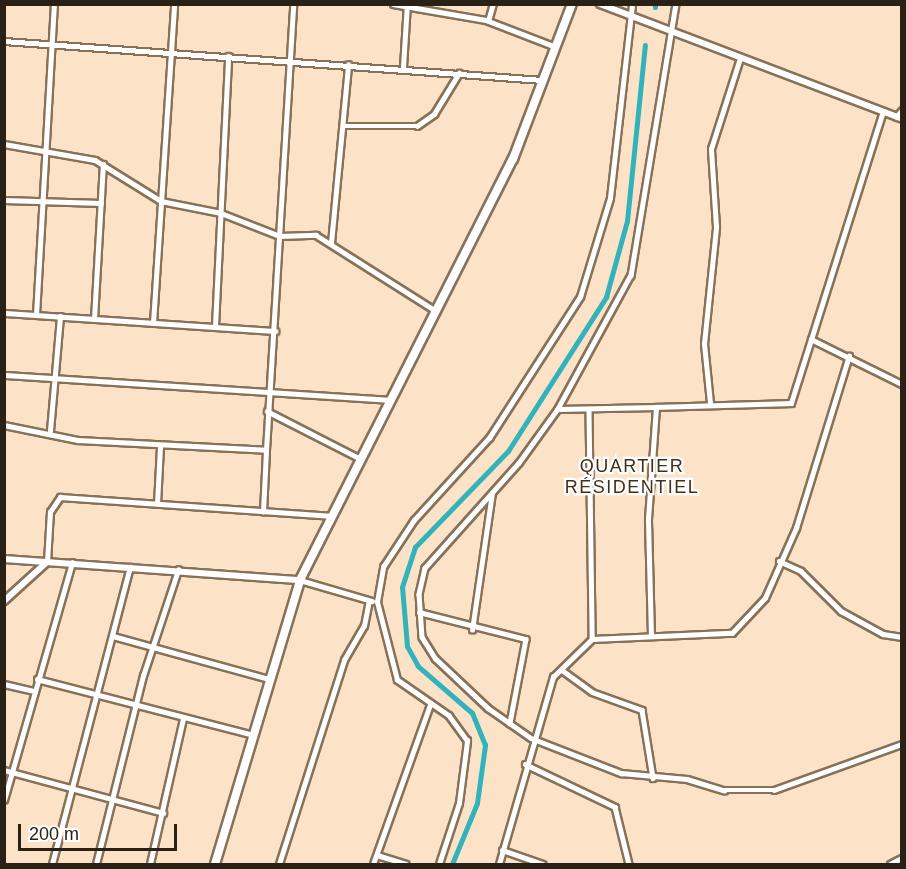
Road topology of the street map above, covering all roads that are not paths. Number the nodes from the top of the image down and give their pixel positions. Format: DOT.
graph roads {
  1 [pos="54,4"];
  2 [pos="174,4"];
  3 [pos="293,4"];
  4 [pos="393,4"];
  5 [pos="493,4"];
  6 [pos="572,4"];
  7 [pos="600,4"];
  8 [pos="632,4"];
  9 [pos="676,4"];
  10 [pos="407,5"];
  11 [pos="629,15"];
  12 [pos="488,21"];
  13 [pos="669,31"];
  14 [pos="4,41"];
  15 [pos="52,45"];
  16 [pos="556,47"];
  17 [pos="171,52"];
  18 [pos="228,56"];
  19 [pos="740,58"];
  20 [pos="290,60"];
  21 [pos="348,65"];
  22 [pos="403,67"];
  23 [pos="459,73"];
  24 [pos="544,80"];
  25 [pos="902,110"];
  26 [pos="882,112"];
  27 [pos="899,118"];
  28 [pos="343,126"];
  29 [pos="4,144"];
  30 [pos="46,151"];
  31 [pos="103,164"];
  32 [pos="4,200"];
  33 [pos="161,201"];
  34 [pos="43,203"];
  35 [pos="101,203"];
  36 [pos="221,213"];
  37 [pos="280,236"];
  38 [pos="331,243"];
  39 [pos="436,311"];
  40 [pos="4,313"];
  41 [pos="36,315"];
  42 [pos="60,316"];
  43 [pos="94,319"];
  44 [pos="153,323"];
  45 [pos="215,326"];
  46 [pos="275,331"];
  47 [pos="811,339"];
  48 [pos="849,357"];
  49 [pos="4,375"];
  50 [pos="57,378"];
  51 [pos="902,384"];
  52 [pos="269,393"];
  53 [pos="389,400"];
  54 [pos="710,403"];
  55 [pos="656,407"];
  56 [pos="558,409"];
  57 [pos="267,411"];
  58 [pos="590,411"];
  59 [pos="4,425"];
  60 [pos="51,431"];
  61 [pos="160,446"];
  62 [pos="266,450"];
  63 [pos="359,458"];
  64 [pos="492,493"];
  65 [pos="157,504"];
  66 [pos="262,512"];
  67 [pos="329,516"];
  68 [pos="4,559"];
  69 [pos="779,561"];
  70 [pos="48,562"];
  71 [pos="72,563"];
  72 [pos="130,567"];
  73 [pos="178,570"];
  74 [pos="300,580"];
  75 [pos="4,601"];
  76 [pos="369,601"];
  77 [pos="377,602"];
  78 [pos="419,612"];
  79 [pos="472,630"];
  80 [pos="113,636"];
  81 [pos="651,636"];
  82 [pos="902,637"];
  83 [pos="592,639"];
  84 [pos="150,649"];
  85 [pos="562,670"];
  86 [pos="266,678"];
  87 [pos="37,679"];
  88 [pos="4,684"];
  89 [pos="34,691"];
  90 [pos="96,695"];
  91 [pos="430,705"];
  92 [pos="136,706"];
  93 [pos="183,718"];
  94 [pos="510,723"];
  95 [pos="250,734"];
  96 [pos="531,738"];
  97 [pos="902,744"];
  98 [pos="525,764"];
  99 [pos="4,770"];
  100 [pos="12,772"];
  101 [pos="653,778"];
  102 [pos="69,789"];
  103 [pos="114,798"];
  104 [pos="4,800"];
  105 [pos="163,813"];
  106 [pos="502,850"];
  107 [pos="376,855"];
  108 [pos="902,858"];
  109 [pos="52,864"];
  110 [pos="96,864"];
  111 [pos="150,864"];
  112 [pos="215,864"];
  113 [pos="279,864"];
  114 [pos="373,864"];
  115 [pos="406,864"];
  116 [pos="439,864"];
  117 [pos="499,864"];
  118 [pos="543,864"];
  119 [pos="629,864"];
  120 [pos="890,864"];
  1 -- 15 [label="street"];
  2 -- 17 [label="street"];
  3 -- 20 [label="street"];
  4 -- 10 [label="street"];
  5 -- 12 [label="street"];
  6 -- 16 [label="highway"];
  7 -- 11 [label="street"];
  8 -- 11 [label="street"];
  9 -- 13 [label="street"];
  10 -- 12 [label="street"];
  10 -- 22 [label="street"];
  11 -- 13 [label="street"];
  11 -- 77 [label="street"];
  12 -- 16 [label="street"];
  13 -- 19 [label="street"];
  13 -- 56 [label="street"];
  14 -- 15 [label="street"];
  15 -- 17 [label="street"];
  15 -- 30 [label="street"];
  16 -- 24 [label="highway"];
  17 -- 18 [label="street"];
  17 -- 33 [label="street"];
  18 -- 20 [label="street"];
  18 -- 36 [label="street"];
  19 -- 26 [label="street"];
  19 -- 54 [label="street"];
  20 -- 21 [label="street"];
  20 -- 37 [label="street"];
  21 -- 22 [label="street"];
  21 -- 28 [label="street"];
  22 -- 23 [label="street"];
  23 -- 24 [label="street"];
  23 -- 28 [label="street"];
  24 -- 39 [label="highway"];
  25 -- 27 [label="street"];
  26 -- 27 [label="street"];
  26 -- 47 [label="street"];
  28 -- 38 [label="street"];
  29 -- 30 [label="street"];
  30 -- 31 [label="street"];
  30 -- 34 [label="street"];
  31 -- 33 [label="street"];
  31 -- 35 [label="street"];
  32 -- 34 [label="street"];
  33 -- 36 [label="street"];
  33 -- 44 [label="street"];
  34 -- 35 [label="street"];
  34 -- 41 [label="street"];
  35 -- 43 [label="street"];
  36 -- 37 [label="street"];
  36 -- 45 [label="street"];
  37 -- 38 [label="street"];
  37 -- 46 [label="street"];
  38 -- 39 [label="street"];
  39 -- 53 [label="highway"];
  40 -- 41 [label="street"];
  41 -- 42 [label="street"];
  42 -- 43 [label="street"];
  42 -- 50 [label="street"];
  43 -- 44 [label="street"];
  44 -- 45 [label="street"];
  45 -- 46 [label="street"];
  46 -- 52 [label="street"];
  47 -- 48 [label="street"];
  47 -- 54 [label="street"];
  48 -- 51 [label="street"];
  48 -- 69 [label="street"];
  49 -- 50 [label="street"];
  50 -- 52 [label="street"];
  50 -- 60 [label="street"];
  52 -- 53 [label="street"];
  52 -- 57 [label="street"];
  53 -- 63 [label="highway"];
  54 -- 55 [label="street"];
  55 -- 58 [label="street"];
  55 -- 81 [label="street"];
  56 -- 58 [label="street"];
  56 -- 64 [label="street"];
  57 -- 62 [label="street"];
  57 -- 63 [label="street"];
  58 -- 83 [label="street"];
  59 -- 60 [label="street"];
  60 -- 61 [label="street"];
  61 -- 62 [label="street"];
  61 -- 65 [label="street"];
  62 -- 66 [label="street"];
  63 -- 67 [label="highway"];
  64 -- 78 [label="street"];
  64 -- 79 [label="street"];
  65 -- 66 [label="street"];
  65 -- 70 [label="street"];
  66 -- 67 [label="street"];
  67 -- 74 [label="highway"];
  68 -- 70 [label="street"];
  69 -- 81 [label="street"];
  69 -- 82 [label="street"];
  70 -- 71 [label="street"];
  70 -- 75 [label="street"];
  71 -- 72 [label="street"];
  71 -- 87 [label="street"];
  72 -- 73 [label="street"];
  72 -- 80 [label="street"];
  73 -- 74 [label="street"];
  73 -- 84 [label="street"];
  74 -- 76 [label="street"];
  74 -- 86 [label="highway"];
  76 -- 77 [label="street"];
  76 -- 113 [label="street"];
  77 -- 91 [label="street"];
  78 -- 79 [label="street"];
  78 -- 94 [label="street"];
  79 -- 94 [label="street"];
  80 -- 84 [label="street"];
  80 -- 90 [label="street"];
  81 -- 83 [label="street"];
  83 -- 85 [label="street"];
  84 -- 86 [label="street"];
  84 -- 92 [label="street"];
  85 -- 96 [label="street"];
  85 -- 101 [label="street"];
  86 -- 95 [label="highway"];
  87 -- 89 [label="street"];
  87 -- 90 [label="street"];
  88 -- 89 [label="street"];
  89 -- 100 [label="street"];
  90 -- 92 [label="street"];
  90 -- 102 [label="street"];
  91 -- 107 [label="street"];
  91 -- 116 [label="street"];
  92 -- 93 [label="street"];
  92 -- 103 [label="street"];
  93 -- 95 [label="street"];
  93 -- 105 [label="street"];
  94 -- 96 [label="street"];
  95 -- 112 [label="highway"];
  96 -- 98 [label="street"];
  96 -- 101 [label="street"];
  97 -- 101 [label="street"];
  98 -- 106 [label="street"];
  98 -- 119 [label="street"];
  99 -- 100 [label="street"];
  100 -- 102 [label="street"];
  100 -- 104 [label="street"];
  102 -- 103 [label="street"];
  102 -- 109 [label="street"];
  103 -- 105 [label="street"];
  103 -- 110 [label="street"];
  105 -- 111 [label="street"];
  106 -- 117 [label="street"];
  106 -- 118 [label="street"];
  107 -- 114 [label="street"];
  107 -- 115 [label="street"];
  108 -- 120 [label="street"];
}
